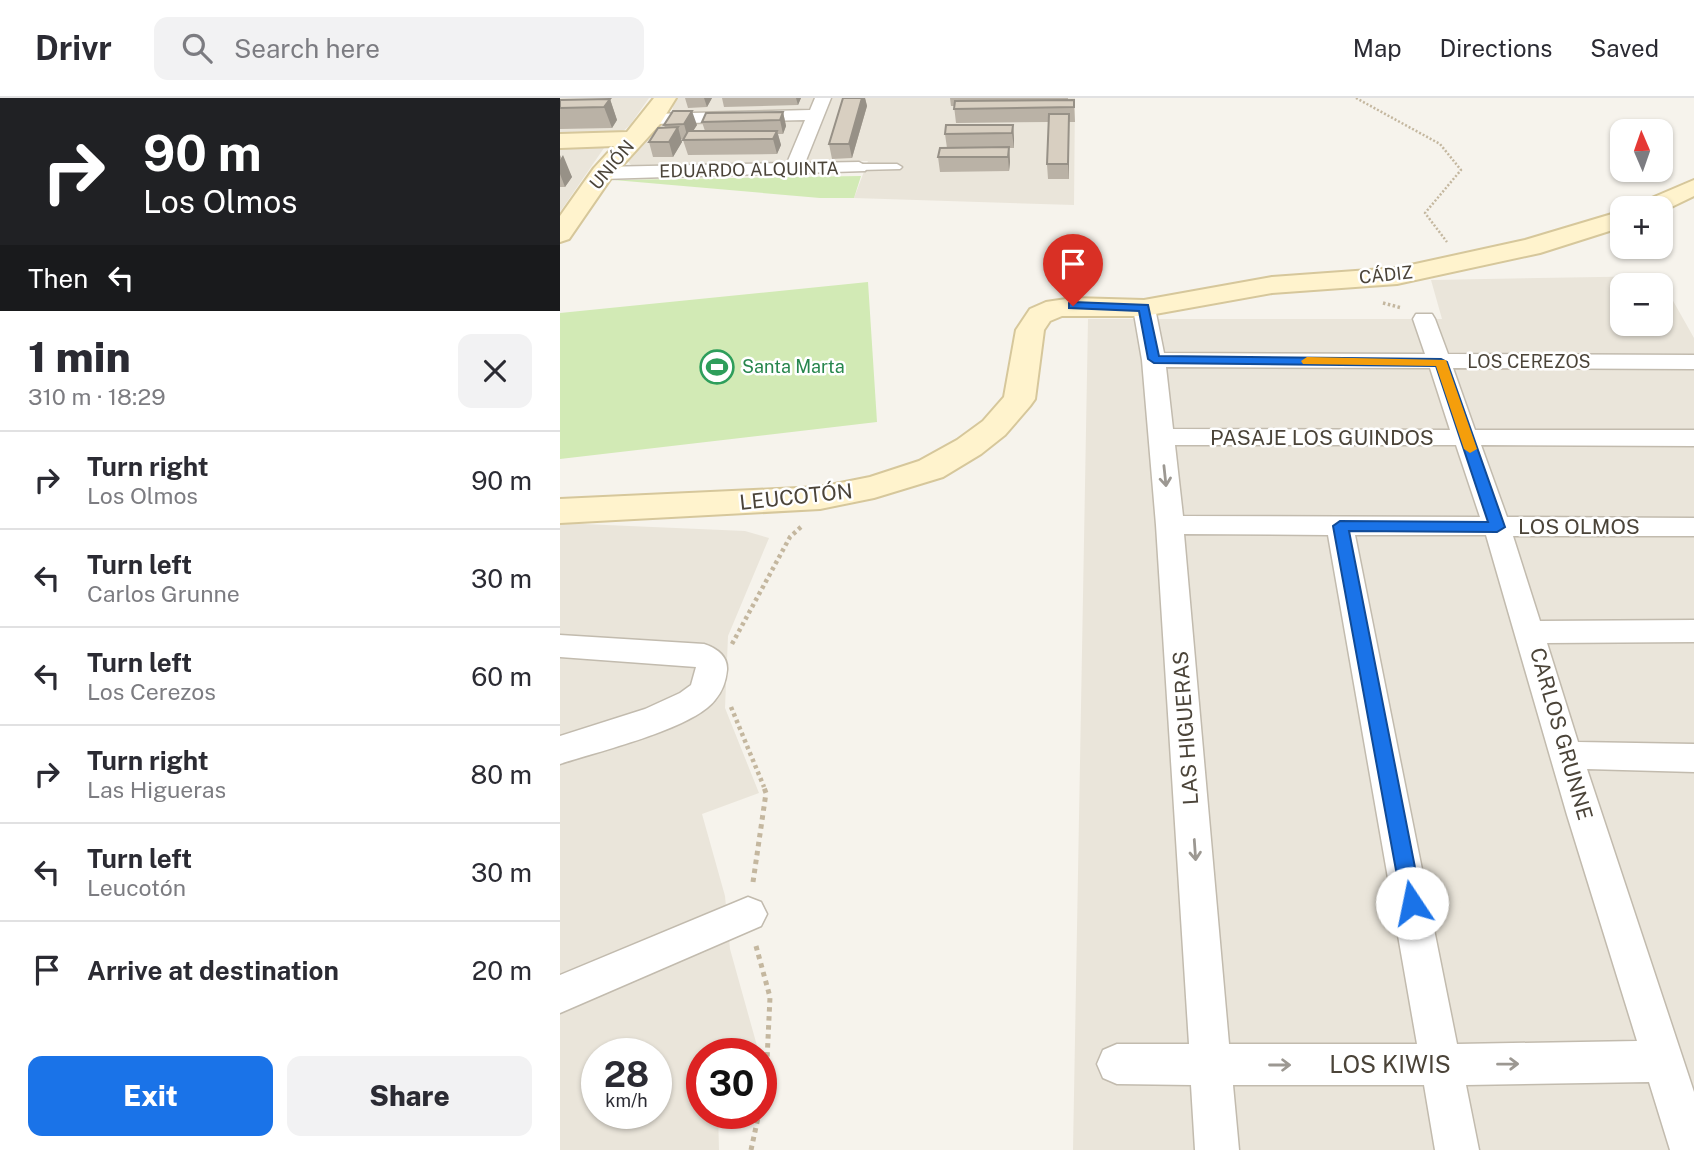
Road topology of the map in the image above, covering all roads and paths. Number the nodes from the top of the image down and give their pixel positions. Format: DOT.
graph roads {
  1 [pos="665,98"];
  2 [pos="823,98"];
  3 [pos="1356,98"];
  4 [pos="817,115"];
  5 [pos="652,119"];
  6 [pos="632,139"];
  7 [pos="560,141"];
  8 [pos="859,167"];
  9 [pos="897,167"];
  10 [pos="794,168"];
  11 [pos="602,173"];
  12 [pos="1694,187"];
  13 [pos="1673,197"];
  14 [pos="1610,223"];
  15 [pos="560,234"];
  16 [pos="1463,262"];
  17 [pos="1144,308"];
  18 [pos="1424,319"];
  19 [pos="1154,359"];
  20 [pos="1441,362"];
  21 [pos="1694,362"];
  22 [pos="1161,437"];
  23 [pos="1467,438"];
  24 [pos="1694,438"];
  25 [pos="820,498"];
  26 [pos="560,511"];
  27 [pos="1170,525"];
  28 [pos="1340,526"];
  29 [pos="1497,527"];
  30 [pos="1694,527"];
  31 [pos="1694,631"];
  32 [pos="1531,632"];
  33 [pos="560,646"];
  34 [pos="711,678"];
  35 [pos="560,750"];
  36 [pos="1566,755"];
  37 [pos="1694,758"];
  38 [pos="748,914"];
  39 [pos="560,994"];
  40 [pos="768,1038"];
  41 [pos="1662,1061"];
  42 [pos="1117,1064"];
  43 [pos="1212,1065"];
  44 [pos="1443,1065"];
  45 [pos="756,1129"];
  46 [pos="751,1150"];
  47 [pos="1217,1150"];
  48 [pos="1457,1150"];
  49 [pos="1692,1150"];
  1 -- 5 [label="street, UNIÓN"];
  2 -- 4 [label="street"];
  3 -- 16 [label="path"];
  4 -- 5 [label="street"];
  4 -- 10 [label="street"];
  5 -- 6 [label="street, UNIÓN"];
  6 -- 7 [label="street"];
  6 -- 11 [label="street, UNIÓN"];
  8 -- 9 [label="lane, EDUARDO ALQUINTA"];
  8 -- 10 [label="street, EDUARDO ALQUINTA"];
  10 -- 11 [label="street, EDUARDO ALQUINTA"];
  11 -- 15 [label="street, UNIÓN"];
  12 -- 13 [label="street"];
  14 -- 16 [label="street, CÁDIZ"];
  16 -- 17 [label="street, CÁDIZ"];
  17 -- 19 [label="street, LAS HIGUERAS"];
  17 -- 25 [label="street, LEUCOTÓN"];
  18 -- 20 [label="street, CARLOS GRUNNE"];
  19 -- 20 [label="street, LOS CEREZOS"];
  19 -- 22 [label="street, LAS HIGUERAS"];
  20 -- 21 [label="street, LOS CEREZOS"];
  20 -- 23 [label="street, CARLOS GRUNNE"];
  22 -- 23 [label="street, PASAJE LOS GUINDOS"];
  22 -- 27 [label="street, LAS HIGUERAS, one-way"];
  23 -- 24 [label="street, PASAJE LOS GUINDOS"];
  23 -- 29 [label="street, CARLOS GRUNNE"];
  25 -- 26 [label="street, LEUCOTÓN"];
  25 -- 34 [label="path"];
  27 -- 28 [label="street, LOS OLMOS"];
  27 -- 43 [label="street, LAS HIGUERAS, one-way"];
  28 -- 29 [label="street, LOS OLMOS"];
  28 -- 44 [label="street"];
  29 -- 30 [label="street, LOS OLMOS"];
  29 -- 32 [label="street, CARLOS GRUNNE"];
  31 -- 32 [label="street"];
  32 -- 36 [label="street, CARLOS GRUNNE"];
  33 -- 34 [label="street"];
  34 -- 35 [label="street"];
  34 -- 38 [label="path"];
  36 -- 37 [label="street"];
  36 -- 41 [label="street, CARLOS GRUNNE"];
  38 -- 39 [label="street"];
  38 -- 40 [label="path"];
  44 -- 41 [label="street, LOS KIWIS, one-way"];
  41 -- 49 [label="street, CARLOS GRUNNE"];
  42 -- 43 [label="street, LOS KIWIS"];
  43 -- 44 [label="street, LOS KIWIS, one-way"];
  43 -- 47 [label="street, LAS HIGUERAS"];
  44 -- 48 [label="street"];
  45 -- 46 [label="path"];
}
